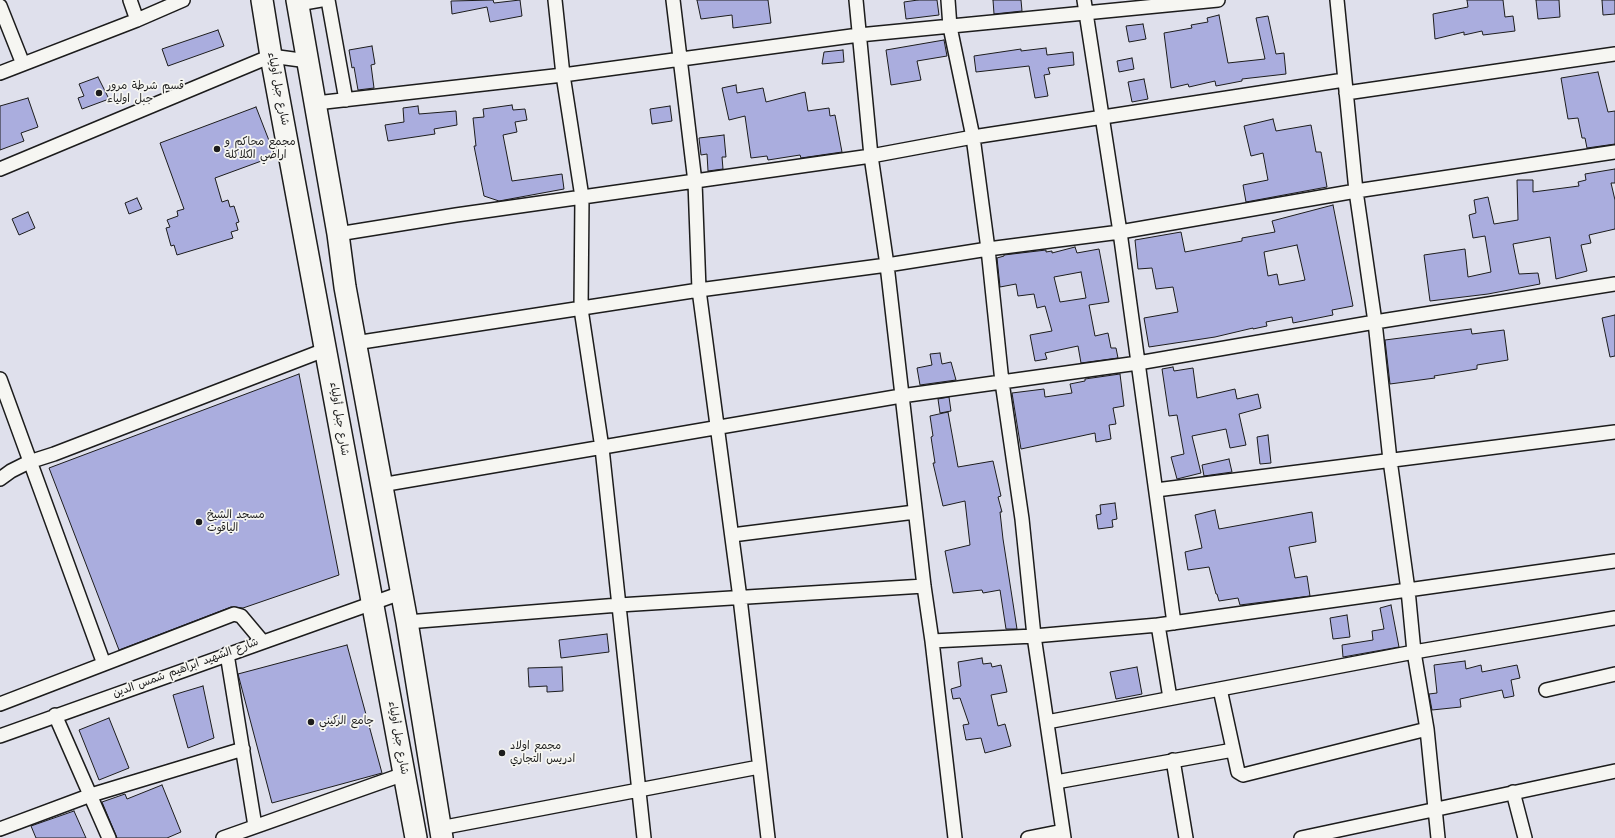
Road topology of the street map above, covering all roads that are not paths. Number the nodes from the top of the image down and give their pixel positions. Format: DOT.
graph roads {
  1 [pos="130,0"];
  2 [pos="184,0"];
  3 [pos="262,0"];
  4 [pos="320,0"];
  5 [pos="328,0"];
  6 [pos="555,0"];
  7 [pos="673,0"];
  8 [pos="856,0"];
  9 [pos="948,0"];
  10 [pos="1218,0"];
  11 [pos="1337,0"];
  12 [pos="297,2"];
  13 [pos="0,6"];
  14 [pos="1085,6"];
  15 [pos="138,20"];
  16 [pos="950,27"];
  17 [pos="859,35"];
  18 [pos="1615,54"];
  19 [pos="271,56"];
  20 [pos="681,59"];
  21 [pos="308,61"];
  22 [pos="23,64"];
  23 [pos="0,73"];
  24 [pos="563,75"];
  25 [pos="1345,87"];
  26 [pos="346,100"];
  27 [pos="316,103"];
  28 [pos="1102,119"];
  29 [pos="973,137"];
  30 [pos="1615,152"];
  31 [pos="871,156"];
  32 [pos="0,169"];
  33 [pos="695,182"];
  34 [pos="1356,191"];
  35 [pos="582,197"];
  36 [pos="1120,232"];
  37 [pos="338,234"];
  38 [pos="988,249"];
  39 [pos="887,265"];
  40 [pos="1615,284"];
  41 [pos="700,290"];
  42 [pos="581,309"];
  43 [pos="1375,322"];
  44 [pos="355,343"];
  45 [pos="327,349"];
  46 [pos="1138,363"];
  47 [pos="0,379"];
  48 [pos="1002,382"];
  49 [pos="901,396"];
  50 [pos="718,426"];
  51 [pos="1615,432"];
  52 [pos="602,448"];
  53 [pos="1390,460"];
  54 [pos="29,462"];
  55 [pos="0,479"];
  56 [pos="381,485"];
  57 [pos="1156,490"];
  58 [pos="915,512"];
  59 [pos="732,535"];
  60 [pos="1615,561"];
  61 [pos="924,586"];
  62 [pos="1408,590"];
  63 [pos="401,593"];
  64 [pos="740,598"];
  65 [pos="372,602"];
  66 [pos="619,605"];
  67 [pos="1615,618"];
  68 [pos="407,622"];
  69 [pos="1174,623"];
  70 [pos="1158,625"];
  71 [pos="1034,636"];
  72 [pos="262,641"];
  73 [pos="932,641"];
  74 [pos="1414,652"];
  75 [pos="227,654"];
  76 [pos="104,664"];
  77 [pos="1615,674"];
  78 [pos="1220,689"];
  79 [pos="1546,690"];
  80 [pos="1170,698"];
  81 [pos="0,704"];
  82 [pos="55,715"];
  83 [pos="1047,722"];
  84 [pos="1427,729"];
  85 [pos="0,736"];
  86 [pos="244,749"];
  87 [pos="1233,750"];
  88 [pos="1173,760"];
  89 [pos="759,767"];
  90 [pos="1615,772"];
  91 [pos="404,774"];
  92 [pos="1056,782"];
  93 [pos="640,790"];
  94 [pos="1513,792"];
  95 [pos="91,795"];
  96 [pos="1435,809"];
  97 [pos="255,826"];
  98 [pos="0,829"];
  99 [pos="441,833"];
  100 [pos="1064,834"];
  101 [pos="109,838"];
  102 [pos="223,838"];
  103 [pos="416,838"];
  104 [pos="644,838"];
  105 [pos="768,838"];
  106 [pos="955,838"];
  107 [pos="1028,838"];
  108 [pos="1186,838"];
  109 [pos="1301,838"];
  110 [pos="1438,838"];
  111 [pos="1525,838"];
  1 -- 15 [label="street"];
  2 -- 15 [label="street"];
  3 -- 19 [label="main road, شارع جبل أولياء"];
  4 -- 12 [label="street"];
  5 -- 26 [label="street"];
  6 -- 24 [label="street"];
  7 -- 20 [label="street"];
  8 -- 17 [label="street"];
  9 -- 16 [label="street"];
  10 -- 14 [label="street"];
  11 -- 25 [label="street"];
  12 -- 21 [label="main road"];
  13 -- 22 [label="street"];
  14 -- 16 [label="street"];
  14 -- 28 [label="street"];
  15 -- 22 [label="street"];
  16 -- 17 [label="street"];
  16 -- 29 [label="street"];
  17 -- 20 [label="street"];
  17 -- 31 [label="street"];
  18 -- 25 [label="street"];
  19 -- 21 [label="street"];
  19 -- 32 [label="street"];
  19 -- 45 [label="main road, شارع جبل أولياء"];
  20 -- 24 [label="street"];
  20 -- 33 [label="street"];
  21 -- 27 [label="main road"];
  22 -- 23 [label="street"];
  24 -- 26 [label="street"];
  24 -- 35 [label="street"];
  25 -- 28 [label="street"];
  25 -- 34 [label="street"];
  26 -- 27 [label="street"];
  27 -- 37 [label="main road"];
  28 -- 29 [label="street"];
  28 -- 36 [label="street"];
  29 -- 31 [label="street"];
  29 -- 38 [label="street"];
  30 -- 34 [label="street"];
  31 -- 33 [label="street"];
  31 -- 39 [label="street"];
  33 -- 35 [label="street"];
  33 -- 41 [label="street"];
  34 -- 36 [label="street"];
  34 -- 43 [label="street"];
  35 -- 37 [label="street"];
  35 -- 42 [label="street"];
  36 -- 38 [label="street"];
  36 -- 46 [label="street"];
  37 -- 44 [label="main road"];
  38 -- 39 [label="street"];
  38 -- 48 [label="street"];
  39 -- 41 [label="street"];
  39 -- 49 [label="street"];
  40 -- 43 [label="street"];
  41 -- 42 [label="street"];
  41 -- 50 [label="street"];
  42 -- 44 [label="street"];
  42 -- 52 [label="street"];
  43 -- 46 [label="street"];
  43 -- 53 [label="street"];
  44 -- 56 [label="main road"];
  45 -- 54 [label="street"];
  45 -- 65 [label="main road, شارع جبل أولياء"];
  46 -- 48 [label="street"];
  46 -- 57 [label="street"];
  47 -- 54 [label="street"];
  48 -- 49 [label="street"];
  48 -- 71 [label="street"];
  49 -- 50 [label="street"];
  49 -- 58 [label="street"];
  50 -- 52 [label="street"];
  50 -- 59 [label="street"];
  51 -- 53 [label="street"];
  52 -- 56 [label="street"];
  52 -- 66 [label="street"];
  53 -- 57 [label="street"];
  53 -- 62 [label="street"];
  54 -- 55 [label="street"];
  54 -- 76 [label="street"];
  56 -- 63 [label="main road"];
  57 -- 69 [label="street"];
  58 -- 59 [label="street"];
  58 -- 61 [label="street"];
  59 -- 64 [label="street"];
  60 -- 62 [label="street"];
  61 -- 64 [label="street"];
  61 -- 73 [label="street"];
  62 -- 69 [label="street"];
  62 -- 74 [label="street"];
  63 -- 65 [label="street, شارع الشهيد ابراهيم شمس الدين"];
  63 -- 68 [label="main road"];
  64 -- 66 [label="street"];
  64 -- 89 [label="street"];
  65 -- 72 [label="street, شارع الشهيد ابراهيم شمس الدين"];
  65 -- 91 [label="main road, شارع جبل أولياء"];
  66 -- 68 [label="street"];
  66 -- 93 [label="street"];
  67 -- 74 [label="street"];
  68 -- 99 [label="main road"];
  69 -- 70 [label="street"];
  70 -- 71 [label="street"];
  70 -- 80 [label="street"];
  71 -- 73 [label="street"];
  71 -- 83 [label="street"];
  72 -- 75 [label="street, شارع الشهيد ابراهيم شمس الدين"];
  72 -- 76 [label="street"];
  73 -- 106 [label="street"];
  74 -- 78 [label="street"];
  74 -- 84 [label="street"];
  75 -- 82 [label="street, شارع الشهيد ابراهيم شمس الدين"];
  75 -- 86 [label="street"];
  76 -- 81 [label="street"];
  77 -- 79 [label="street"];
  78 -- 80 [label="street"];
  78 -- 87 [label="street"];
  80 -- 83 [label="street"];
  82 -- 85 [label="street, شارع الشهيد ابراهيم شمس الدين"];
  82 -- 95 [label="street"];
  83 -- 92 [label="street"];
  84 -- 87 [label="street"];
  84 -- 96 [label="street"];
  86 -- 95 [label="street"];
  86 -- 97 [label="street"];
  87 -- 88 [label="street"];
  88 -- 92 [label="street"];
  88 -- 108 [label="street"];
  89 -- 93 [label="street"];
  89 -- 105 [label="street"];
  90 -- 94 [label="street"];
  91 -- 97 [label="street"];
  91 -- 103 [label="main road, شارع جبل أولياء"];
  92 -- 100 [label="street"];
  93 -- 99 [label="street"];
  93 -- 104 [label="street"];
  94 -- 96 [label="street"];
  94 -- 111 [label="street"];
  95 -- 98 [label="street"];
  95 -- 101 [label="street"];
  96 -- 109 [label="street"];
  96 -- 110 [label="street"];
  97 -- 102 [label="street"];
  100 -- 107 [label="street"];
}
